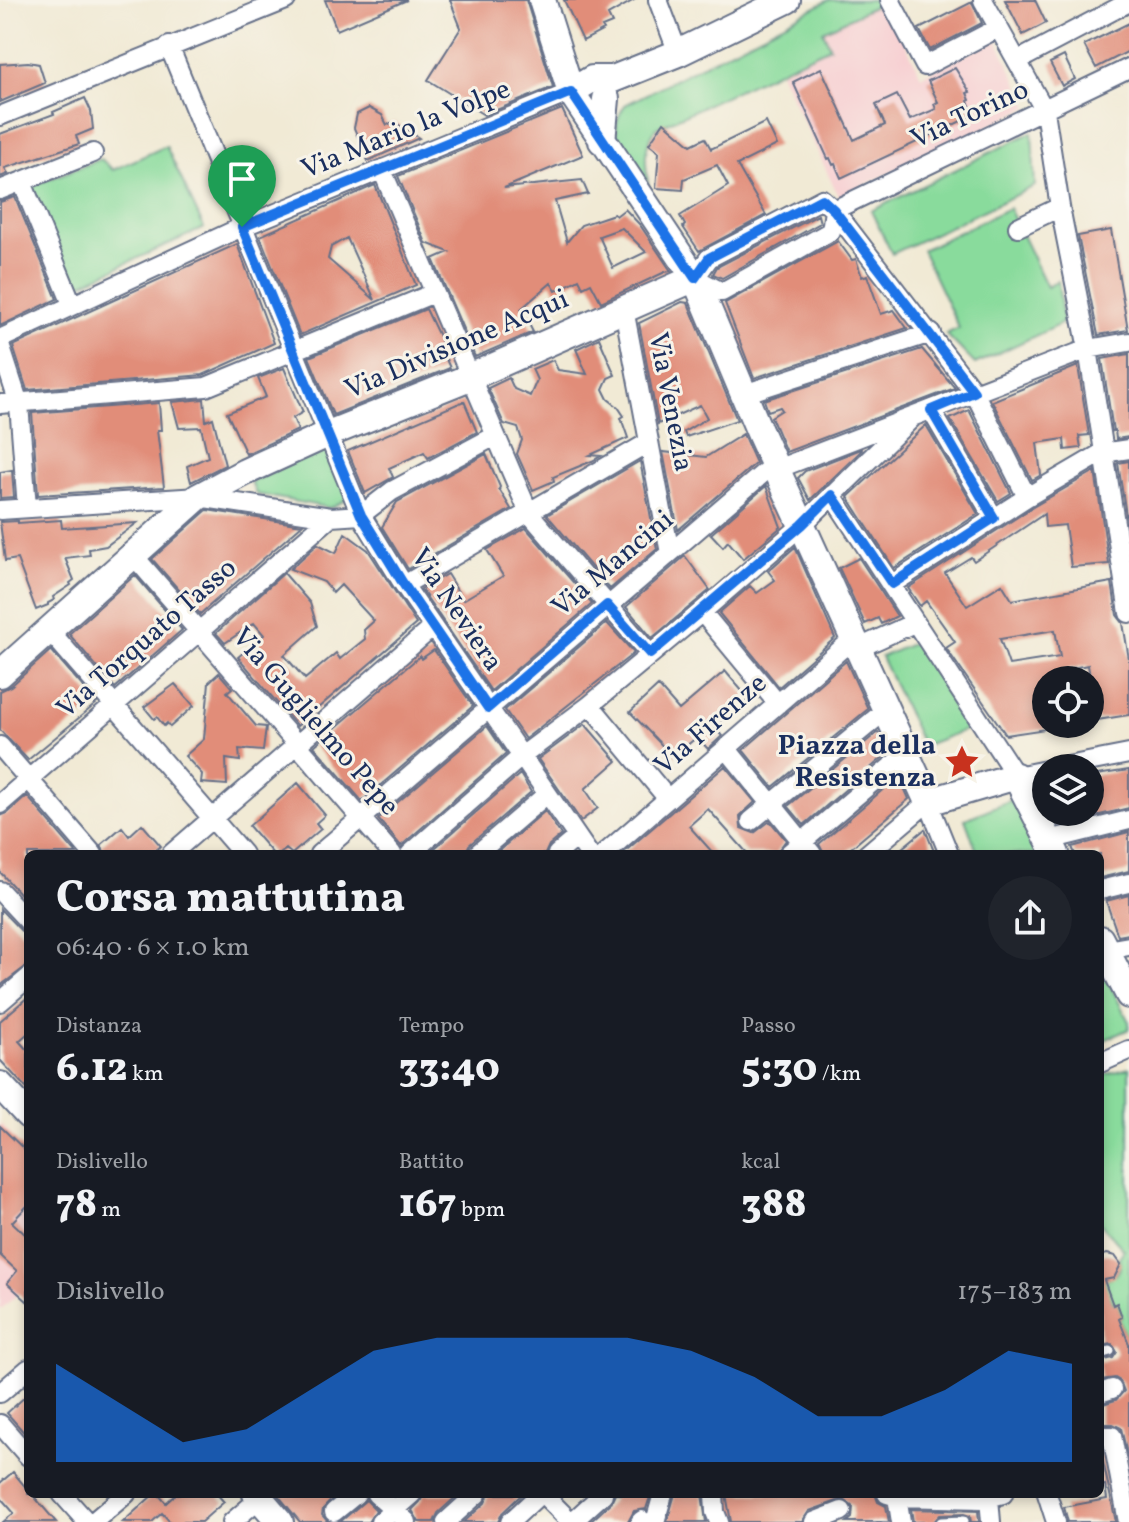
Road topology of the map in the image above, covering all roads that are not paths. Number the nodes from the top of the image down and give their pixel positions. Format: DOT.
graph roads {
  1 [pos="286,0"];
  2 [pos="542,0"];
  3 [pos="658,0"];
  4 [pos="787,0"];
  5 [pos="890,0"];
  6 [pos="983,0"];
  7 [pos="1129,2"];
  8 [pos="998,28"];
  9 [pos="169,46"];
  10 [pos="678,53"];
  11 [pos="1017,61"];
  12 [pos="1129,68"];
  13 [pos="571,92"];
  14 [pos="606,99"];
  15 [pos="1045,111"];
  16 [pos="0,116"];
  17 [pos="602,141"];
  18 [pos="93,153"];
  19 [pos="382,170"];
  20 [pos="22,182"];
  21 [pos="0,190"];
  22 [pos="1060,207"];
  23 [pos="834,210"];
  24 [pos="242,227"];
  25 [pos="1018,227"];
  26 [pos="695,278"];
  27 [pos="434,293"];
  28 [pos="72,304"];
  29 [pos="624,309"];
  30 [pos="931,333"];
  31 [pos="0,342"];
  32 [pos="1129,342"];
  33 [pos="1088,349"];
  34 [pos="294,351"];
  35 [pos="470,377"];
  36 [pos="974,392"];
  37 [pos="744,394"];
  38 [pos="9,404"];
  39 [pos="931,410"];
  40 [pos="913,417"];
  41 [pos="328,434"];
  42 [pos="495,436"];
  43 [pos="649,442"];
  44 [pos="1129,449"];
  45 [pos="1102,453"];
  46 [pos="775,466"];
  47 [pos="832,495"];
  48 [pos="198,497"];
  49 [pos="1027,497"];
  50 [pos="27,508"];
  51 [pos="0,510"];
  52 [pos="1121,512"];
  53 [pos="529,513"];
  54 [pos="361,515"];
  55 [pos="331,517"];
  56 [pos="994,518"];
  57 [pos="802,525"];
  58 [pos="670,553"];
  59 [pos="133,555"];
  60 [pos="892,584"];
  61 [pos="404,585"];
  62 [pos="607,605"];
  63 [pos="702,612"];
  64 [pos="1129,613"];
  65 [pos="914,623"];
  66 [pos="433,627"];
  67 [pos="49,630"];
  68 [pos="199,631"];
  69 [pos="856,643"];
  70 [pos="650,654"];
  71 [pos="0,674"];
  72 [pos="778,704"];
  73 [pos="115,705"];
  74 [pos="590,705"];
  75 [pos="488,708"];
  76 [pos="887,709"];
  77 [pos="298,745"];
  78 [pos="0,746"];
  79 [pos="726,748"];
  80 [pos="907,753"];
  81 [pos="1129,754"];
  82 [pos="522,756"];
  83 [pos="1104,759"];
  84 [pos="1032,773"];
  85 [pos="1010,778"];
  86 [pos="29,779"];
  87 [pos="547,794"];
  88 [pos="668,799"];
  89 [pos="935,799"];
  90 [pos="0,804"];
  91 [pos="771,805"];
  92 [pos="361,818"];
  93 [pos="213,819"];
  94 [pos="1129,820"];
  95 [pos="751,821"];
  96 [pos="577,837"];
  97 [pos="1053,847"];
  98 [pos="90,850"];
  99 [pos="176,850"];
  100 [pos="240,850"];
  101 [pos="324,850"];
  102 [pos="389,850"];
  103 [pos="415,850"];
  104 [pos="482,850"];
  105 [pos="562,850"];
  106 [pos="586,850"];
  107 [pos="609,850"];
  108 [pos="801,850"];
  109 [pos="872,850"];
  110 [pos="945,850"];
  111 [pos="1129,883"];
  112 [pos="1104,889"];
  113 [pos="0,891"];
  114 [pos="24,917"];
  115 [pos="1112,945"];
  116 [pos="24,981"];
  117 [pos="1129,995"];
  118 [pos="0,1002"];
  119 [pos="1129,1050"];
  120 [pos="1104,1061"];
  121 [pos="0,1085"];
  122 [pos="24,1108"];
  123 [pos="24,1372"];
  124 [pos="0,1393"];
  125 [pos="0,1424"];
  126 [pos="1107,1439"];
  127 [pos="24,1451"];
  128 [pos="66,1498"];
  129 [pos="121,1498"];
  130 [pos="256,1498"];
  131 [pos="260,1498"];
  132 [pos="351,1498"];
  133 [pos="379,1498"];
  134 [pos="409,1498"];
  135 [pos="473,1498"];
  136 [pos="537,1498"];
  137 [pos="545,1498"];
  138 [pos="599,1498"];
  139 [pos="660,1498"];
  140 [pos="714,1498"];
  141 [pos="893,1498"];
  142 [pos="987,1498"];
  143 [pos="1048,1498"];
  144 [pos="844,1509"];
  145 [pos="334,1512"];
  146 [pos="394,1518"];
  147 [pos="646,1521"];
  148 [pos="964,1521"];
  149 [pos="87,1522"];
  150 [pos="93,1522"];
  151 [pos="232,1522"];
  152 [pos="280,1522"];
  153 [pos="446,1522"];
  154 [pos="510,1522"];
  155 [pos="572,1522"];
  156 [pos="719,1522"];
  157 [pos="814,1522"];
  158 [pos="901,1522"];
  159 [pos="941,1522"];
  160 [pos="991,1522"];
  161 [pos="1056,1522"];
  162 [pos="1128,1522"];
  1 -- 9 [label="street"];
  2 -- 13 [label="street"];
  3 -- 10 [label="street"];
  4 -- 10 [label="street"];
  5 -- 8 [label="street"];
  6 -- 8 [label="street"];
  7 -- 11 [label="street"];
  8 -- 11 [label="street"];
  9 -- 16 [label="street"];
  9 -- 24 [label="street, Via Neviera"];
  10 -- 13 [label="street"];
  10 -- 14 [label="street"];
  11 -- 15 [label="street"];
  12 -- 15 [label="street, Via Torino"];
  13 -- 14 [label="street"];
  13 -- 17 [label="street"];
  13 -- 19 [label="street, Via Mario la Volpe"];
  14 -- 17 [label="street"];
  15 -- 22 [label="street"];
  15 -- 23 [label="street, Via Torino"];
  17 -- 26 [label="street"];
  18 -- 20 [label="street"];
  19 -- 24 [label="street, Via Mario la Volpe"];
  19 -- 27 [label="street"];
  20 -- 21 [label="street"];
  20 -- 28 [label="street"];
  22 -- 25 [label="street"];
  22 -- 33 [label="street"];
  23 -- 26 [label="street"];
  23 -- 26 [label="street"];
  23 -- 30 [label="street"];
  24 -- 28 [label="street, Via Mario la Volpe"];
  24 -- 34 [label="street, Via Neviera"];
  26 -- 29 [label="street, Via Divisione Acqui"];
  26 -- 37 [label="street"];
  27 -- 34 [label="street"];
  27 -- 35 [label="street"];
  28 -- 31 [label="street, Via Mario la Volpe"];
  29 -- 35 [label="street, Via Divisione Acqui"];
  29 -- 43 [label="street, Via Venezia"];
  30 -- 36 [label="street"];
  30 -- 37 [label="street"];
  31 -- 38 [label="street"];
  32 -- 33 [label="street, Via Mancini"];
  33 -- 36 [label="street, Via Mancini"];
  33 -- 45 [label="street"];
  34 -- 38 [label="street"];
  34 -- 41 [label="street, Via Neviera"];
  35 -- 41 [label="street, Via Divisione Acqui"];
  35 -- 42 [label="street"];
  36 -- 39 [label="street, Via Mancini"];
  36 -- 49 [label="street"];
  37 -- 46 [label="street"];
  38 -- 50 [label="street"];
  39 -- 40 [label="street, Via Mancini"];
  39 -- 56 [label="street"];
  40 -- 46 [label="street, Via Mancini"];
  40 -- 47 [label="street"];
  41 -- 48 [label="street, Via Divisione Acqui"];
  41 -- 54 [label="street, Via Neviera"];
  42 -- 53 [label="street"];
  42 -- 54 [label="street"];
  43 -- 53 [label="street"];
  43 -- 58 [label="street, Via Venezia"];
  44 -- 45 [label="street"];
  45 -- 49 [label="street"];
  45 -- 52 [label="street"];
  46 -- 57 [label="street"];
  46 -- 58 [label="street, Via Mancini"];
  47 -- 57 [label="street"];
  47 -- 60 [label="street"];
  48 -- 50 [label="street"];
  48 -- 55 [label="street"];
  48 -- 59 [label="street, Via Divisione Acqui"];
  49 -- 56 [label="street"];
  50 -- 51 [label="street"];
  52 -- 64 [label="street"];
  53 -- 61 [label="street"];
  53 -- 62 [label="street"];
  54 -- 55 [label="street"];
  54 -- 61 [label="street, Via Neviera"];
  55 -- 68 [label="street, Via Torquato Tasso"];
  56 -- 60 [label="street"];
  57 -- 63 [label="street"];
  57 -- 69 [label="street"];
  58 -- 62 [label="street, Via Mancini"];
  59 -- 67 [label="street, Via Divisione Acqui"];
  59 -- 68 [label="street, Via Guglielmo Pepe"];
  60 -- 65 [label="street"];
  61 -- 66 [label="street, Via Neviera"];
  62 -- 70 [label="street"];
  62 -- 75 [label="street, Via Mancini"];
  63 -- 70 [label="street"];
  63 -- 72 [label="street"];
  65 -- 69 [label="street, Via Firenze"];
  65 -- 85 [label="street"];
  66 -- 75 [label="street, Via Neviera"];
  66 -- 77 [label="street"];
  67 -- 71 [label="street, Via Divisione Acqui"];
  67 -- 73 [label="street"];
  68 -- 73 [label="street, Via Torquato Tasso"];
  68 -- 77 [label="street, Via Guglielmo Pepe"];
  69 -- 72 [label="street, Via Firenze"];
  69 -- 76 [label="street"];
  70 -- 74 [label="street"];
  72 -- 79 [label="street, Via Firenze"];
  73 -- 86 [label="street, Via Torquato Tasso"];
  73 -- 93 [label="street"];
  74 -- 82 [label="street"];
  74 -- 88 [label="street"];
  75 -- 82 [label="street, Via Neviera"];
  75 -- 92 [label="street, Via Mancini"];
  76 -- 80 [label="street"];
  76 -- 91 [label="street"];
  77 -- 92 [label="street, Via Guglielmo Pepe"];
  77 -- 93 [label="street"];
  78 -- 86 [label="street"];
  79 -- 88 [label="street, Via Firenze"];
  79 -- 91 [label="street"];
  80 -- 89 [label="street"];
  80 -- 108 [label="street"];
  81 -- 83 [label="street"];
  82 -- 87 [label="street, Via Neviera"];
  82 -- 103 [label="street"];
  84 -- 85 [label="street"];
  85 -- 89 [label="street"];
  85 -- 97 [label="street"];
  86 -- 90 [label="street, Via Torquato Tasso"];
  86 -- 98 [label="street"];
  87 -- 96 [label="street, Via Neviera"];
  87 -- 104 [label="street"];
  88 -- 107 [label="street, Via Firenze"];
  89 -- 109 [label="street"];
  89 -- 110 [label="street"];
  91 -- 95 [label="street"];
  91 -- 108 [label="street"];
  92 -- 101 [label="street, Via Mancini"];
  92 -- 102 [label="street, Via Guglielmo Pepe"];
  93 -- 99 [label="street"];
  93 -- 100 [label="street"];
  94 -- 97 [label="street"];
  96 -- 105 [label="street"];
  96 -- 106 [label="street, Via Neviera"];
  111 -- 112 [label="street"];
  113 -- 114 [label="street"];
  115 -- 117 [label="street"];
  116 -- 118 [label="street"];
  119 -- 120 [label="street"];
  121 -- 122 [label="street"];
  123 -- 124 [label="street"];
  125 -- 127 [label="street"];
  126 -- 162 [label="street"];
  128 -- 149 [label="street"];
  129 -- 150 [label="street"];
  130 -- 151 [label="street"];
  131 -- 152 [label="street"];
  132 -- 145 [label="street"];
  133 -- 146 [label="street"];
  134 -- 146 [label="street"];
  135 -- 153 [label="street"];
  136 -- 154 [label="street"];
  137 -- 155 [label="street"];
  138 -- 155 [label="street"];
  139 -- 147 [label="street"];
  140 -- 156 [label="street"];
  141 -- 158 [label="street"];
  142 -- 160 [label="street"];
  143 -- 161 [label="street"];
  144 -- 157 [label="street"];
  148 -- 159 [label="lane"];
}
